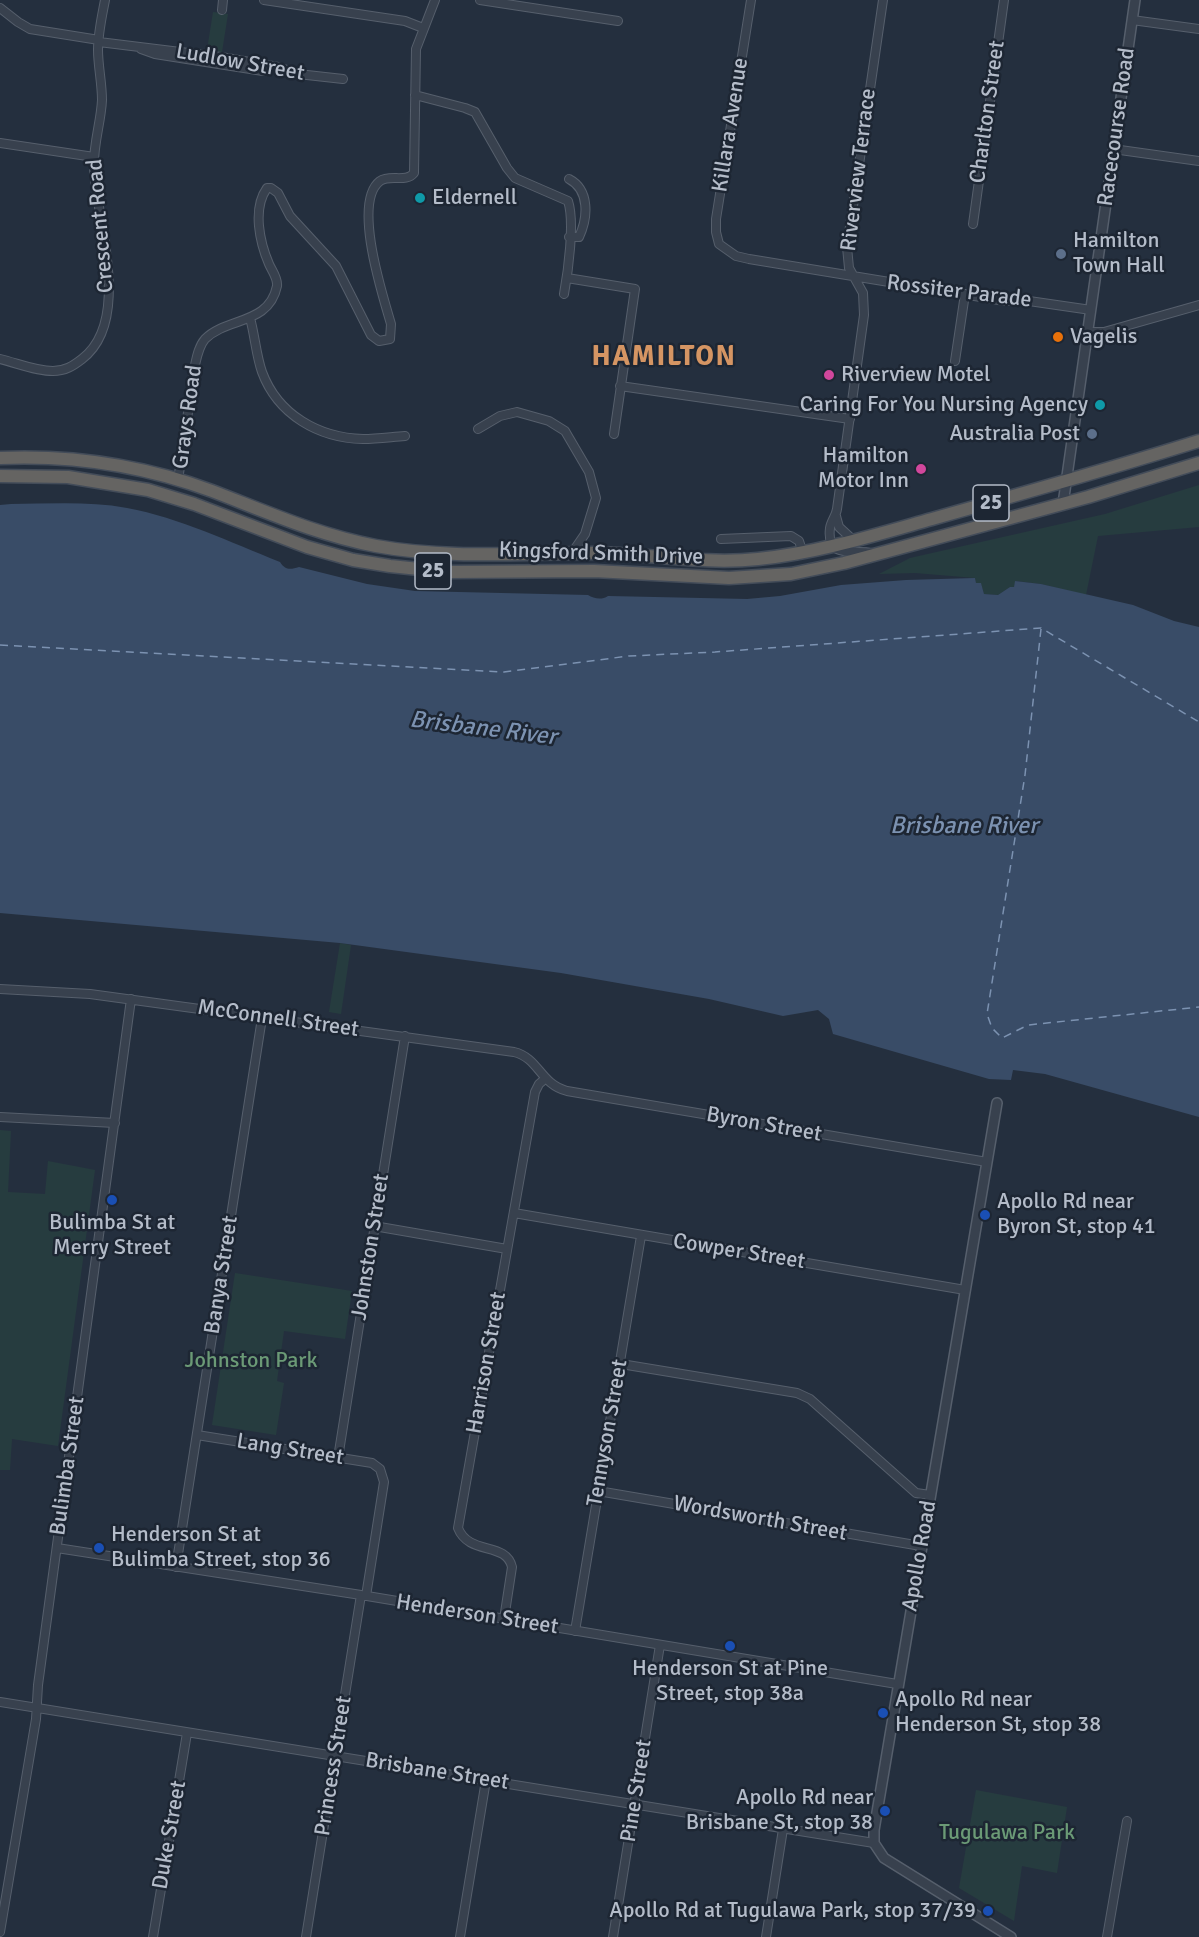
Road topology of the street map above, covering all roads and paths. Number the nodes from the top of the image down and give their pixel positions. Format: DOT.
graph roads {
  1 [pos="105,0"];
  2 [pos="224,0"];
  3 [pos="264,0"];
  4 [pos="435,0"];
  5 [pos="480,0"];
  6 [pos="751,0"];
  7 [pos="883,0"];
  8 [pos="1004,0"];
  9 [pos="1135,0"];
  10 [pos="0,8"];
  11 [pos="222,10"];
  12 [pos="1132,20"];
  13 [pos="618,21"];
  14 [pos="423,28"];
  15 [pos="1199,29"];
  16 [pos="99,41"];
  17 [pos="136,47"];
  18 [pos="264,70"];
  19 [pos="343,79"];
  20 [pos="415,95"];
  21 [pos="0,143"];
  22 [pos="1113,148"];
  23 [pos="94,157"];
  24 [pos="1199,161"];
  25 [pos="569,179"];
  26 [pos="973,224"];
  27 [pos="569,237"];
  28 [pos="723,248"];
  29 [pos="854,276"];
  30 [pos="567,278"];
  31 [pos="564,294"];
  32 [pos="965,294"];
  33 [pos="1199,305"];
  34 [pos="1091,310"];
  35 [pos="250,318"];
  36 [pos="1088,332"];
  37 [pos="0,358"];
  38 [pos="955,361"];
  39 [pos="620,386"];
  40 [pos="850,419"];
  41 [pos="478,429"];
  42 [pos="614,434"];
  43 [pos="405,436"];
  44 [pos="1196,444"];
  45 [pos="0,458"];
  46 [pos="1199,463"];
  47 [pos="0,476"];
  48 [pos="178,480"];
  49 [pos="1066,482"];
  50 [pos="1063,504"];
  51 [pos="836,516"];
  52 [pos="585,534"];
  53 [pos="721,539"];
  54 [pos="853,540"];
  55 [pos="833,546"];
  56 [pos="572,553"];
  57 [pos="593,553"];
  58 [pos="803,553"];
  59 [pos="878,554"];
  60 [pos="0,988"];
  61 [pos="131,999"];
  62 [pos="262,1018"];
  63 [pos="405,1036"];
  64 [pos="546,1078"];
  65 [pos="997,1104"];
  66 [pos="0,1117"];
  67 [pos="115,1123"];
  68 [pos="987,1162"];
  69 [pos="514,1212"];
  70 [pos="374,1226"];
  71 [pos="641,1236"];
  72 [pos="507,1249"];
  73 [pos="965,1290"];
  74 [pos="621,1364"];
  75 [pos="197,1435"];
  76 [pos="338,1458"];
  77 [pos="380,1469"];
  78 [pos="598,1491"];
  79 [pos="930,1495"];
  80 [pos="921,1546"];
  81 [pos="57,1548"];
  82 [pos="176,1567"];
  83 [pos="363,1596"];
  84 [pos="504,1619"];
  85 [pos="575,1631"];
  86 [pos="660,1645"];
  87 [pos="897,1684"];
  88 [pos="0,1702"];
  89 [pos="36,1708"];
  90 [pos="188,1733"];
  91 [pos="336,1756"];
  92 [pos="486,1780"];
  93 [pos="634,1804"];
  94 [pos="1127,1821"];
  95 [pos="783,1829"];
  96 [pos="874,1843"];
  97 [pos="0,1932"];
  98 [pos="153,1937"];
  99 [pos="306,1937"];
  100 [pos="460,1937"];
  101 [pos="613,1937"];
  102 [pos="766,1937"];
  103 [pos="1011,1937"];
  104 [pos="1107,1937"];
  1 -- 16 [label="street, Crescent Road"];
  2 -- 11 [label="street"];
  3 -- 14 [label="street"];
  4 -- 14 [label="street"];
  5 -- 13 [label="street"];
  6 -- 28 [label="street, Killara Avenue"];
  7 -- 29 [label="street, Riverview Terrace"];
  8 -- 26 [label="street, Charlton Street"];
  9 -- 12 [label="street, Racecourse Road"];
  10 -- 16 [label="street, Ludlow Street"];
  12 -- 15 [label="street"];
  12 -- 22 [label="street, Racecourse Road"];
  14 -- 20 [label="street"];
  16 -- 17 [label="street, Ludlow Street"];
  16 -- 23 [label="street, Crescent Road"];
  17 -- 18 [label="street, Ludlow Street"];
  17 -- 19 [label="street, Ludlow Street"];
  20 -- 27 [label="street"];
  20 -- 35 [label="street, Grays Road"];
  21 -- 23 [label="street"];
  22 -- 24 [label="street"];
  22 -- 34 [label="street, Racecourse Road"];
  23 -- 37 [label="street, Crescent Road"];
  25 -- 27 [label="street"];
  27 -- 30 [label="street"];
  28 -- 29 [label="street, Rossiter Parade"];
  29 -- 32 [label="street, Rossiter Parade"];
  29 -- 40 [label="street, Riverview Terrace"];
  30 -- 31 [label="street"];
  30 -- 39 [label="street"];
  32 -- 34 [label="street, Rossiter Parade"];
  32 -- 38 [label="street"];
  33 -- 36 [label="street"];
  34 -- 36 [label="street, Racecourse Road"];
  35 -- 43 [label="street"];
  35 -- 48 [label="street, Grays Road"];
  36 -- 49 [label="street, Racecourse Road"];
  39 -- 40 [label="street"];
  39 -- 42 [label="street"];
  40 -- 51 [label="street, Riverview Terrace"];
  41 -- 52 [label="street"];
  44 -- 49 [label="highway, Kingsford Smith Drive / 25"];
  45 -- 48 [label="highway, Kingsford Smith Drive / 25"];
  46 -- 50 [label="highway, Kingsford Smith Drive / 25"];
  47 -- 59 [label="highway, Kingsford Smith Drive / 25"];
  48 -- 56 [label="highway, Kingsford Smith Drive / 25"];
  49 -- 50 [label="street, Racecourse Road"];
  49 -- 54 [label="highway, Kingsford Smith Drive / 25"];
  50 -- 59 [label="highway, Kingsford Smith Drive / 25"];
  51 -- 54 [label="street"];
  51 -- 55 [label="street, Riverview Terrace"];
  52 -- 56 [label="street"];
  52 -- 57 [label="street"];
  53 -- 58 [label="street, Kingsford Smith Drive"];
  54 -- 55 [label="highway, Kingsford Smith Drive / 25"];
  55 -- 58 [label="highway, Kingsford Smith Drive / 25"];
  55 -- 59 [label="street"];
  56 -- 57 [label="highway, Kingsford Smith Drive / 25"];
  57 -- 58 [label="highway, Kingsford Smith Drive / 25"];
  60 -- 61 [label="street, McConnell Street"];
  61 -- 62 [label="street, McConnell Street"];
  61 -- 67 [label="street, Bulimba Street"];
  62 -- 63 [label="street, McConnell Street"];
  62 -- 75 [label="street, Banya Street"];
  63 -- 64 [label="street, McConnell Street"];
  63 -- 70 [label="street, Johnston Street"];
  64 -- 68 [label="street, Byron Street"];
  64 -- 69 [label="street, Harrison Street"];
  65 -- 68 [label="street, Apollo Road"];
  66 -- 67 [label="street"];
  67 -- 81 [label="street, Bulimba Street"];
  68 -- 73 [label="street, Apollo Road"];
  69 -- 71 [label="street, Cowper Street"];
  69 -- 72 [label="street, Harrison Street"];
  70 -- 72 [label="street"];
  70 -- 76 [label="street, Johnston Street"];
  71 -- 73 [label="street, Cowper Street"];
  71 -- 74 [label="street, Tennyson Street"];
  72 -- 84 [label="street, Harrison Street"];
  73 -- 79 [label="street, Apollo Road"];
  74 -- 78 [label="street, Tennyson Street"];
  74 -- 79 [label="street"];
  75 -- 76 [label="street, Lang Street"];
  75 -- 82 [label="street, Banya Street"];
  76 -- 77 [label="street, Lang Street"];
  77 -- 83 [label="street, Princess Street"];
  78 -- 80 [label="street, Wordsworth Street"];
  78 -- 85 [label="street, Tennyson Street"];
  79 -- 80 [label="street, Apollo Road"];
  80 -- 87 [label="street, Apollo Road"];
  81 -- 82 [label="street, Henderson Street"];
  81 -- 89 [label="street, Bulimba Street"];
  82 -- 83 [label="street, Henderson Street"];
  83 -- 84 [label="street, Henderson Street"];
  83 -- 91 [label="street, Princess Street"];
  84 -- 85 [label="street, Henderson Street"];
  85 -- 86 [label="street, Henderson Street"];
  86 -- 87 [label="street, Henderson Street"];
  86 -- 93 [label="street, Pine Street"];
  87 -- 96 [label="street, Apollo Road"];
  88 -- 89 [label="street, Brisbane Street"];
  89 -- 90 [label="street, Brisbane Street"];
  89 -- 97 [label="street, Bulimba Street"];
  90 -- 91 [label="street, Brisbane Street"];
  90 -- 98 [label="street, Duke Street"];
  91 -- 92 [label="street, Brisbane Street"];
  91 -- 99 [label="street, Princess Street"];
  92 -- 93 [label="street, Brisbane Street"];
  92 -- 100 [label="street"];
  93 -- 95 [label="street, Brisbane Street"];
  93 -- 101 [label="street, Pine Street"];
  94 -- 104 [label="street"];
  95 -- 96 [label="street, Brisbane Street"];
  95 -- 102 [label="street"];
  96 -- 103 [label="street"];
}
